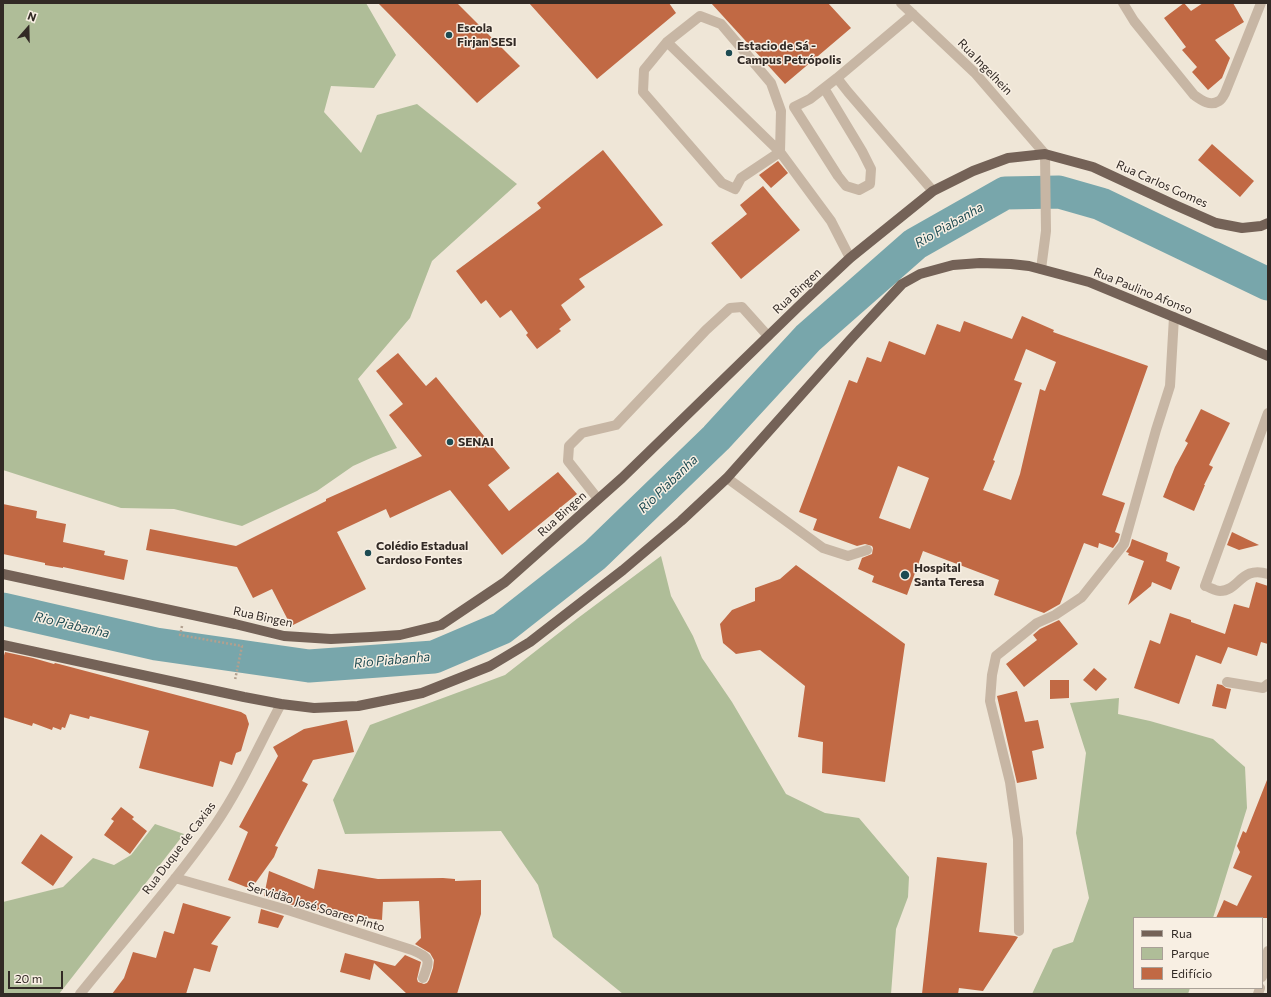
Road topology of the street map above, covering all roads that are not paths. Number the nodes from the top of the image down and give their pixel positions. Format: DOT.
graph roads {
  1 [pos="901,3"];
  2 [pos="1123,3"];
  3 [pos="1261,3"];
  4 [pos="913,14"];
  5 [pos="667,42"];
  6 [pos="837,78"];
  7 [pos="824,88"];
  8 [pos="794,107"];
  9 [pos="781,111"];
  10 [pos="780,152"];
  11 [pos="1045,154"];
  12 [pos="933,191"];
  13 [pos="1268,223"];
  14 [pos="850,258"];
  15 [pos="1041,268"];
  16 [pos="1174,317"];
  17 [pos="768,336"];
  18 [pos="1268,356"];
  19 [pos="1268,413"];
  20 [pos="727,478"];
  21 [pos="598,499"];
  22 [pos="867,550"];
  23 [pos="3,574"];
  24 [pos="1268,574"];
  25 [pos="3,645"];
  26 [pos="1227,682"];
  27 [pos="1268,684"];
  28 [pos="281,704"];
  29 [pos="175,878"];
  30 [pos="1019,931"];
  31 [pos="1268,951"];
  32 [pos="1263,973"];
  33 [pos="423,978"];
  34 [pos="80,994"];
  1 -- 4 [label="street, Rua Ingelhein"];
  2 -- 3 [label="street"];
  4 -- 6 [label="street"];
  4 -- 11 [label="street, Rua Ingelhein"];
  5 -- 9 [label="street"];
  5 -- 10 [label="street"];
  5 -- 10 [label="street"];
  6 -- 7 [label="street"];
  6 -- 12 [label="street"];
  7 -- 8 [label="street"];
  7 -- 8 [label="street"];
  8 -- 9 [label="street"];
  9 -- 10 [label="street"];
  10 -- 14 [label="street"];
  11 -- 12 [label="main road, Rua Bingen"];
  11 -- 13 [label="main road, Rua Carlos Gomes"];
  11 -- 15 [label="street"];
  12 -- 14 [label="main road, Rua Bingen"];
  14 -- 17 [label="main road, Rua Bingen"];
  15 -- 16 [label="main road, Rua Paulino Afonso"];
  15 -- 20 [label="main road"];
  16 -- 18 [label="main road, Rua Paulino Afonso"];
  16 -- 30 [label="street"];
  17 -- 21 [label="main road, Rua Bingen"];
  17 -- 21 [label="street"];
  19 -- 24 [label="street"];
  20 -- 22 [label="street"];
  20 -- 28 [label="main road"];
  21 -- 23 [label="main road, Rua Bingen"];
  25 -- 28 [label="main road"];
  26 -- 27 [label="street"];
  28 -- 29 [label="street, Rua Duque de Caxias"];
  29 -- 33 [label="street, Servidão José Soares Pinto"];
  29 -- 34 [label="street, Rua Duque de Caxias"];
  31 -- 32 [label="street"];
}
